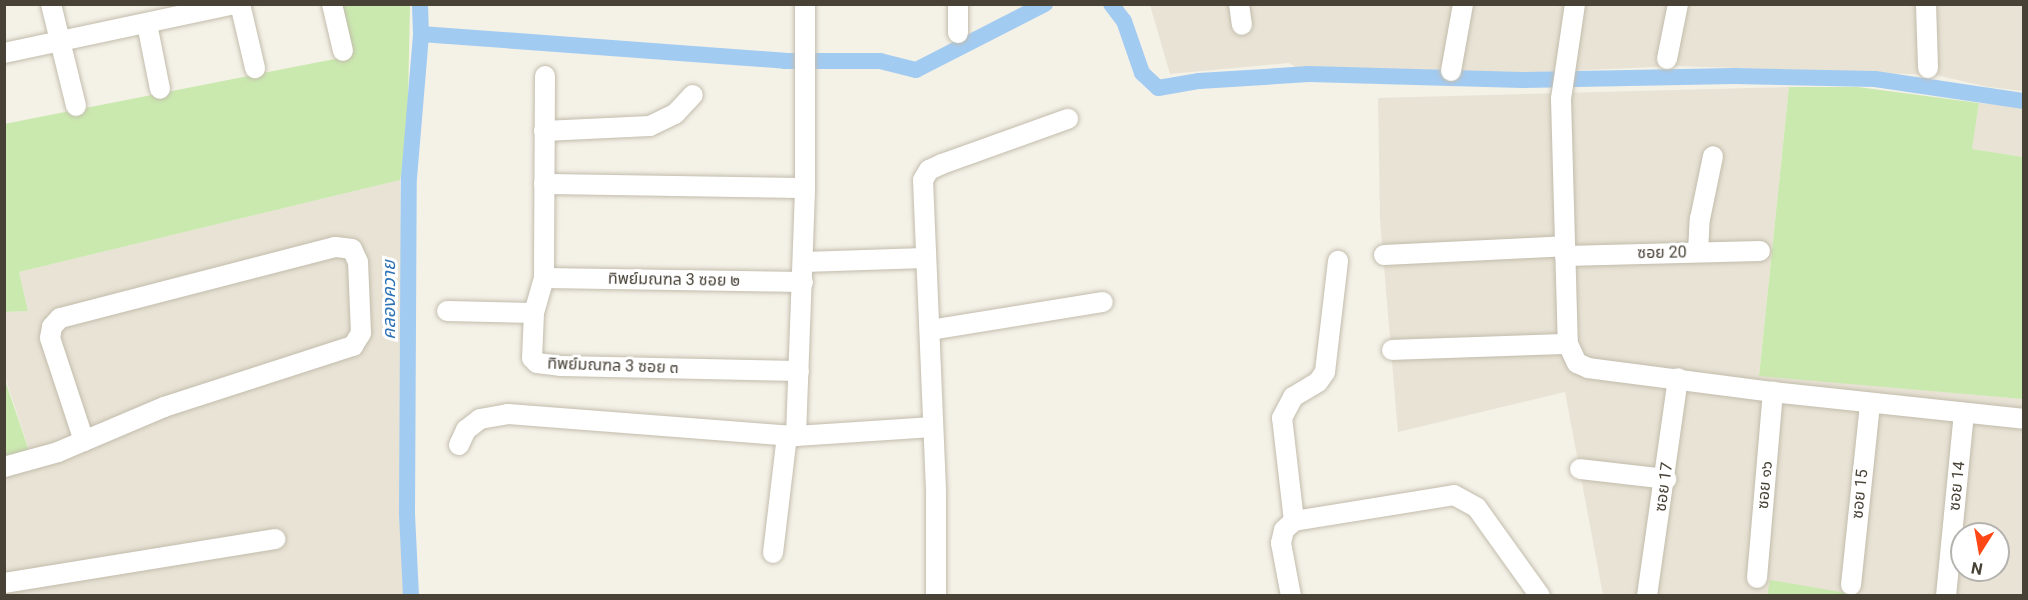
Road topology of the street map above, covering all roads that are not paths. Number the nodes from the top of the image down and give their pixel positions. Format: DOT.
graph roads {
  1 [pos="51,4"];
  2 [pos="235,4"];
  3 [pos="240,4"];
  4 [pos="332,4"];
  5 [pos="805,4"];
  6 [pos="958,4"];
  7 [pos="1239,4"];
  8 [pos="1463,4"];
  9 [pos="1575,4"];
  10 [pos="1678,4"];
  11 [pos="1926,4"];
  12 [pos="147,24"];
  13 [pos="1242,25"];
  14 [pos="958,33"];
  15 [pos="60,42"];
  16 [pos="344,51"];
  17 [pos="4,52"];
  18 [pos="1667,60"];
  19 [pos="255,68"];
  20 [pos="1928,68"];
  21 [pos="1450,71"];
  22 [pos="545,76"];
  23 [pos="160,89"];
  24 [pos="693,95"];
  25 [pos="76,106"];
  26 [pos="1068,119"];
  27 [pos="544,131"];
  28 [pos="1713,156"];
  29 [pos="544,184"];
  30 [pos="805,188"];
  31 [pos="1565,251"];
  32 [pos="1760,251"];
  33 [pos="1698,252"];
  34 [pos="1384,255"];
  35 [pos="925,258"];
  36 [pos="1338,261"];
  37 [pos="804,262"];
  38 [pos="544,278"];
  39 [pos="803,282"];
  40 [pos="1103,302"];
  41 [pos="447,311"];
  42 [pos="534,313"];
  43 [pos="930,330"];
  44 [pos="1568,344"];
  45 [pos="1392,350"];
  46 [pos="799,371"];
  47 [pos="1678,378"];
  48 [pos="1773,392"];
  49 [pos="1870,404"];
  50 [pos="1964,413"];
  51 [pos="2024,419"];
  52 [pos="933,427"];
  53 [pos="792,436"];
  54 [pos="84,441"];
  55 [pos="459,445"];
  56 [pos="4,467"];
  57 [pos="1580,470"];
  58 [pos="1666,479"];
  59 [pos="1294,521"];
  60 [pos="275,539"];
  61 [pos="773,553"];
  62 [pos="1757,578"];
  63 [pos="4,583"];
  64 [pos="1851,585"];
  65 [pos="936,596"];
  66 [pos="1291,596"];
  67 [pos="1540,596"];
  68 [pos="1647,596"];
  69 [pos="1946,596"];
  1 -- 15 [label="street"];
  2 -- 12 [label="street"];
  3 -- 19 [label="street"];
  4 -- 16 [label="street"];
  5 -- 30 [label="street"];
  6 -- 14 [label="street"];
  7 -- 13 [label="street"];
  8 -- 21 [label="street"];
  9 -- 31 [label="street"];
  10 -- 18 [label="street"];
  11 -- 20 [label="street"];
  12 -- 15 [label="street"];
  12 -- 23 [label="street"];
  15 -- 17 [label="street"];
  15 -- 25 [label="street"];
  22 -- 27 [label="street, ทิพย์มณฑล 3 ซอย ๓"];
  24 -- 27 [label="street"];
  26 -- 35 [label="street"];
  27 -- 29 [label="street, ทิพย์มณฑล 3 ซอย ๓"];
  28 -- 33 [label="street"];
  29 -- 30 [label="street"];
  29 -- 38 [label="street, ทิพย์มณฑล 3 ซอย ๓"];
  30 -- 37 [label="street"];
  31 -- 33 [label="street, ซอย 20"];
  31 -- 34 [label="street, ซอย 20"];
  31 -- 44 [label="street"];
  32 -- 33 [label="street, ซอย 20"];
  35 -- 37 [label="street"];
  35 -- 43 [label="street"];
  36 -- 59 [label="street"];
  37 -- 39 [label="street"];
  38 -- 39 [label="street, ทิพย์มณฑล 3 ซอย ๒"];
  38 -- 42 [label="street, ทิพย์มณฑล 3 ซอย ๓"];
  39 -- 46 [label="street"];
  40 -- 43 [label="street"];
  41 -- 42 [label="street"];
  42 -- 46 [label="street, ทิพย์มณฑล 3 ซอย ๓"];
  43 -- 52 [label="street"];
  44 -- 45 [label="street"];
  44 -- 47 [label="street"];
  46 -- 53 [label="street"];
  47 -- 48 [label="street"];
  47 -- 58 [label="street, ซอย 17"];
  48 -- 49 [label="street"];
  48 -- 62 [label="street, ซอย ๑๖"];
  49 -- 50 [label="street"];
  49 -- 64 [label="street, ซอย 15"];
  50 -- 51 [label="street"];
  50 -- 69 [label="street, ซอย 14"];
  52 -- 53 [label="street"];
  52 -- 65 [label="street"];
  53 -- 55 [label="street"];
  53 -- 61 [label="street"];
  54 -- 54 [label="street"];
  54 -- 56 [label="street"];
  57 -- 58 [label="street"];
  58 -- 68 [label="street, ซอย 17"];
  59 -- 66 [label="street"];
  59 -- 67 [label="street"];
  60 -- 63 [label="street"];
}
